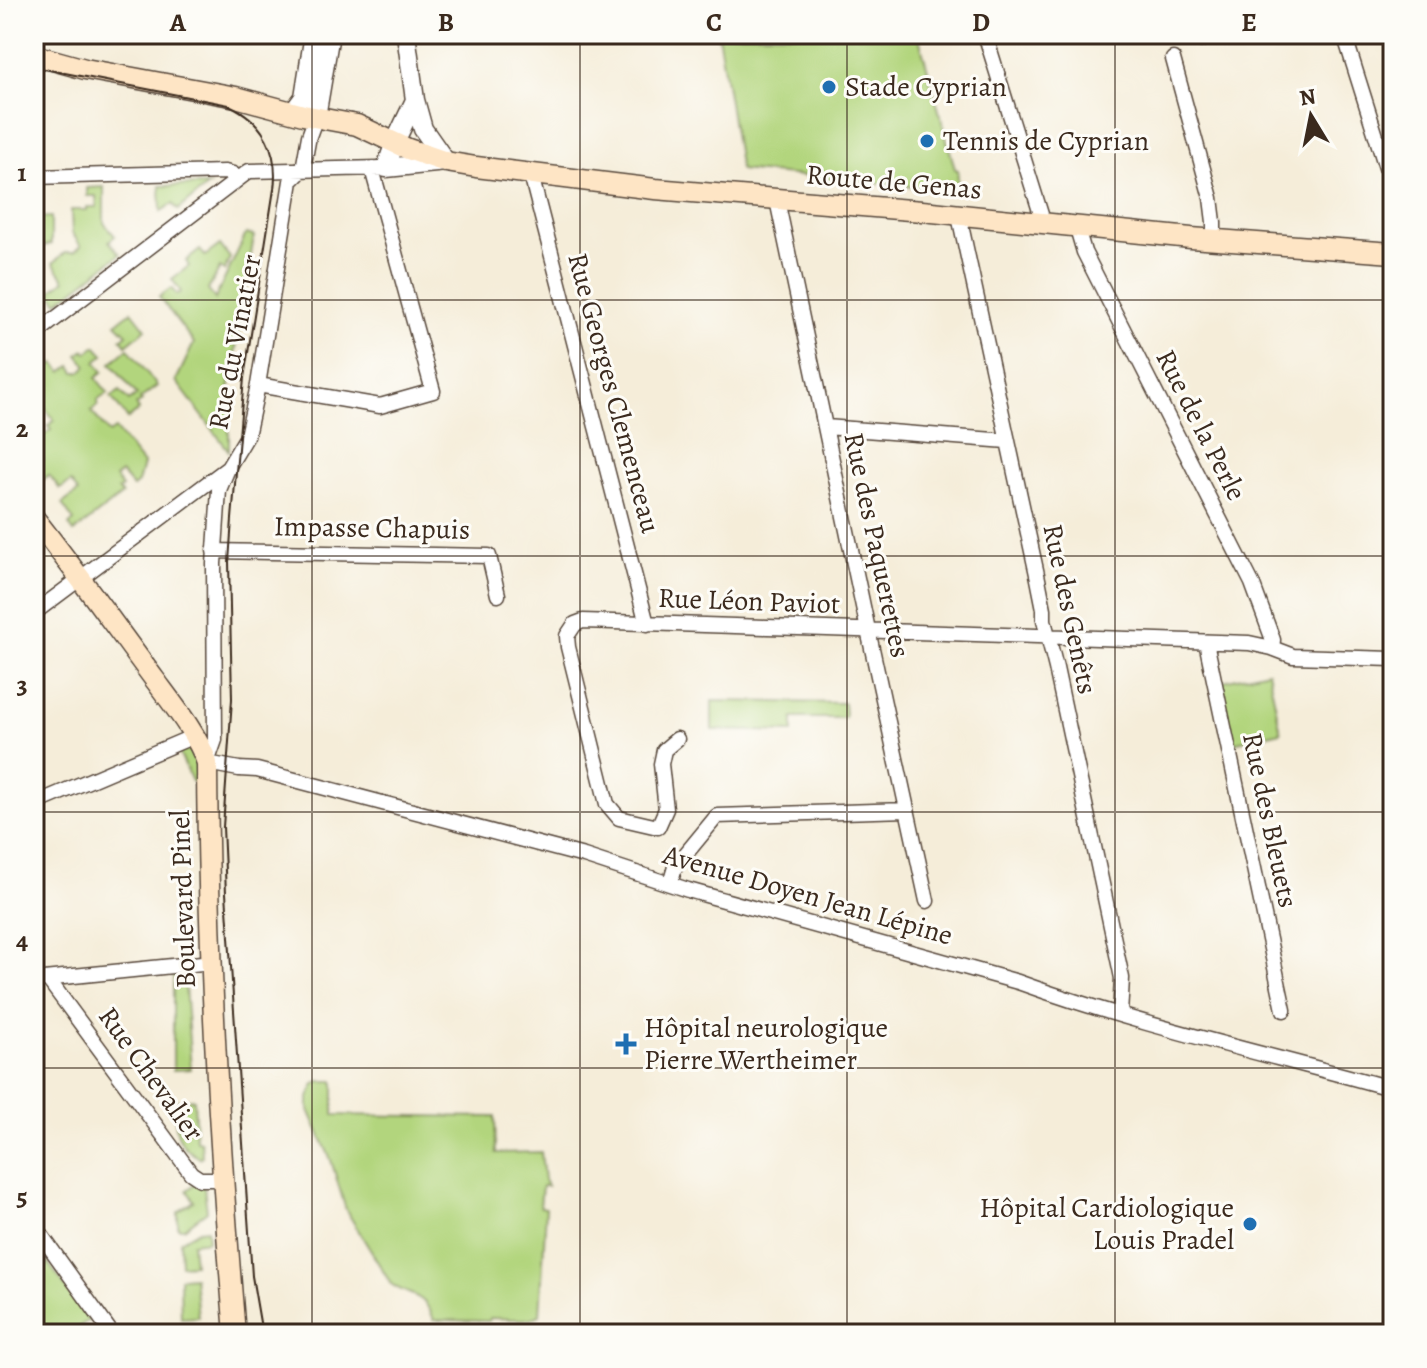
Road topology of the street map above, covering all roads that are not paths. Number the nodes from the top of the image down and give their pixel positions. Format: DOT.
graph roads {
  1 [pos="314,34"];
  2 [pos="330,34"];
  3 [pos="406,34"];
  4 [pos="985,34"];
  5 [pos="1344,34"];
  6 [pos="34,55"];
  7 [pos="1173,59"];
  8 [pos="415,100"];
  9 [pos="293,112"];
  10 [pos="316,117"];
  11 [pos="395,142"];
  12 [pos="446,162"];
  13 [pos="379,168"];
  14 [pos="303,169"];
  15 [pos="531,175"];
  16 [pos="34,177"];
  17 [pos="237,179"];
  18 [pos="1393,190"];
  19 [pos="777,200"];
  20 [pos="959,216"];
  21 [pos="1044,224"];
  22 [pos="1077,228"];
  23 [pos="1214,240"];
  24 [pos="1393,253"];
  25 [pos="34,335"];
  26 [pos="258,385"];
  27 [pos="826,427"];
  28 [pos="1007,441"];
  29 [pos="229,466"];
  30 [pos="34,518"];
  31 [pos="214,551"];
  32 [pos="80,577"];
  33 [pos="498,595"];
  34 [pos="34,613"];
  35 [pos="647,624"];
  36 [pos="868,630"];
  37 [pos="1047,636"];
  38 [pos="1206,642"];
  39 [pos="1272,648"];
  40 [pos="1393,659"];
  41 [pos="194,736"];
  42 [pos="677,739"];
  43 [pos="207,763"];
  44 [pos="34,804"];
  45 [pos="907,810"];
  46 [pos="670,884"];
  47 [pos="927,901"];
  48 [pos="212,962"];
  49 [pos="41,979"];
  50 [pos="1284,1010"];
  51 [pos="1120,1015"];
  52 [pos="1393,1089"];
  53 [pos="223,1179"];
  54 [pos="34,1225"];
  55 [pos="112,1334"];
  56 [pos="235,1334"];
  1 -- 9 [label="street"];
  2 -- 10 [label="street"];
  3 -- 8 [label="street"];
  4 -- 21 [label="street"];
  5 -- 18 [label="street"];
  6 -- 9 [label="main road, Route de Genas"];
  7 -- 23 [label="street"];
  8 -- 11 [label="street"];
  8 -- 12 [label="street"];
  9 -- 10 [label="main road, Route de Genas"];
  10 -- 11 [label="main road, Route de Genas"];
  10 -- 14 [label="street"];
  11 -- 12 [label="main road, Route de Genas"];
  11 -- 13 [label="street"];
  12 -- 13 [label="street"];
  12 -- 15 [label="main road, Route de Genas"];
  13 -- 14 [label="street"];
  13 -- 26 [label="street"];
  14 -- 17 [label="street"];
  14 -- 26 [label="street, Rue du Vinatier"];
  15 -- 19 [label="main road, Route de Genas"];
  15 -- 35 [label="street, Rue Georges Clemenceau"];
  16 -- 17 [label="street"];
  17 -- 25 [label="street"];
  19 -- 20 [label="main road, Route de Genas"];
  19 -- 27 [label="street, Rue des Paquerettes"];
  20 -- 21 [label="main road, Route de Genas"];
  20 -- 28 [label="street, Rue des Genêts"];
  21 -- 22 [label="main road, Route de Genas"];
  22 -- 23 [label="main road, Route de Genas"];
  22 -- 39 [label="street, Rue de la Perle"];
  23 -- 24 [label="main road, Route de Genas"];
  26 -- 29 [label="street, Rue du Vinatier"];
  27 -- 28 [label="street"];
  27 -- 36 [label="street, Rue des Paquerettes"];
  28 -- 37 [label="street, Rue des Genêts"];
  29 -- 31 [label="street, Rue du Vinatier"];
  29 -- 32 [label="street"];
  30 -- 32 [label="main road, Boulevard Pinel"];
  31 -- 33 [label="street, Impasse Chapuis"];
  31 -- 43 [label="street, Rue du Vinatier"];
  32 -- 34 [label="street"];
  32 -- 41 [label="main road, Boulevard Pinel"];
  35 -- 36 [label="street, Rue Léon Paviot"];
  35 -- 42 [label="street, Rue Léon Paviot"];
  36 -- 37 [label="street, Rue Léon Paviot"];
  36 -- 45 [label="street, Rue des Paquerettes"];
  37 -- 38 [label="street, Rue Léon Paviot"];
  37 -- 51 [label="street, Rue des Genêts"];
  38 -- 39 [label="street, Rue Léon Paviot"];
  38 -- 50 [label="street, Rue des Bleuets"];
  39 -- 40 [label="street, Rue Léon Paviot"];
  41 -- 43 [label="main road, Boulevard Pinel"];
  41 -- 44 [label="street"];
  43 -- 46 [label="street, Avenue Doyen Jean Lépine"];
  43 -- 48 [label="main road, Boulevard Pinel"];
  45 -- 46 [label="street"];
  45 -- 47 [label="street, Rue des Paquerettes"];
  46 -- 51 [label="street, Avenue Doyen Jean Lépine"];
  48 -- 49 [label="street"];
  48 -- 53 [label="main road, Boulevard Pinel"];
  49 -- 53 [label="street, Rue Chevalier"];
  51 -- 52 [label="street, Avenue Doyen Jean Lépine"];
  53 -- 56 [label="main road, Boulevard Pinel"];
  54 -- 55 [label="street"];
}
